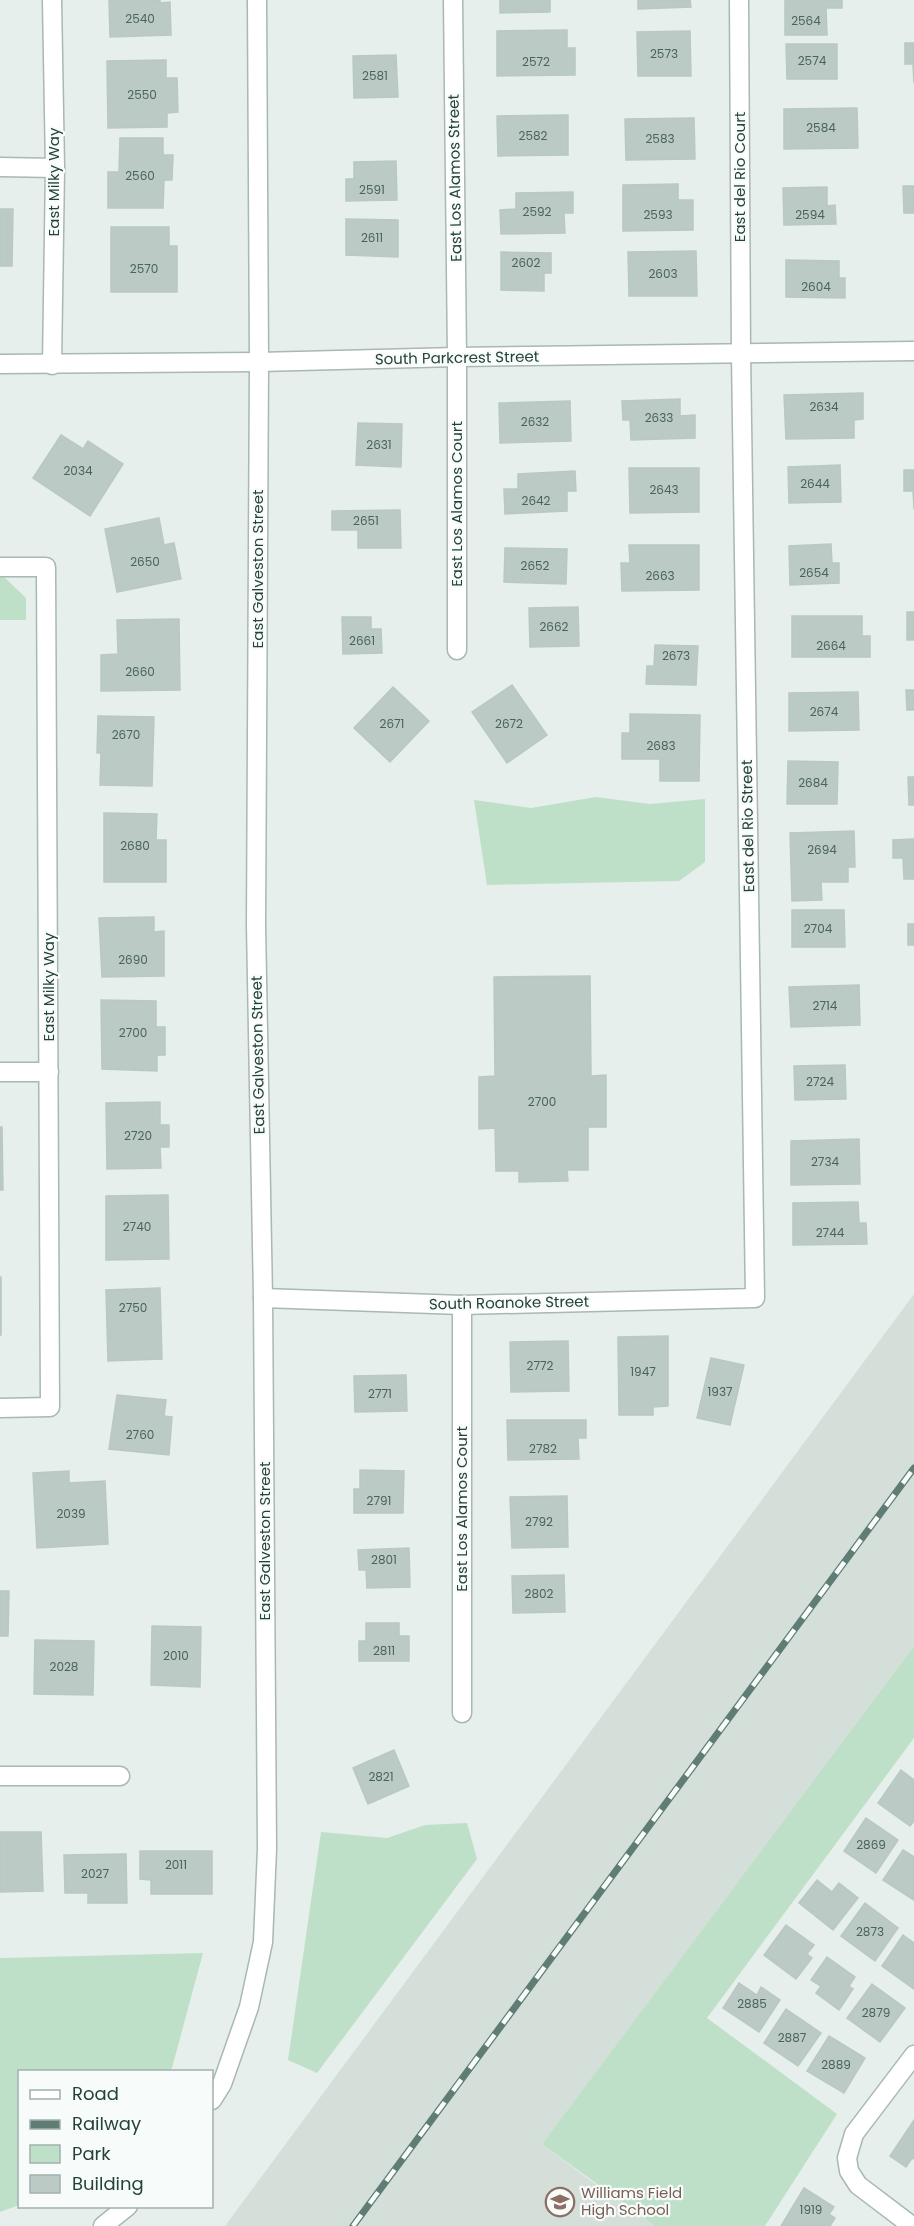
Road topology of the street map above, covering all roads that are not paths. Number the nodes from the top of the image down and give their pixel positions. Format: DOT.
graph roads {
  1 [pos="52,0"];
  2 [pos="257,0"];
  3 [pos="453,0"];
  4 [pos="739,0"];
  5 [pos="0,166"];
  6 [pos="55,168"];
  7 [pos="914,351"];
  8 [pos="741,354"];
  9 [pos="458,357"];
  10 [pos="259,362"];
  11 [pos="0,364"];
  12 [pos="52,365"];
  13 [pos="0,567"];
  14 [pos="458,650"];
  15 [pos="0,1072"];
  16 [pos="49,1072"];
  17 [pos="263,1298"];
  18 [pos="755,1298"];
  19 [pos="462,1305"];
  20 [pos="0,1408"];
  21 [pos="462,1713"];
  22 [pos="0,1776"];
  23 [pos="120,1776"];
  24 [pos="914,2055"];
  25 [pos="213,2098"];
  26 [pos="126,2208"];
  27 [pos="104,2226"];
  28 [pos="912,2226"];
  1 -- 6 [label="street, East Milky Way"];
  2 -- 10 [label="street, East Galveston Street"];
  3 -- 9 [label="street, East Los Alamos Street"];
  4 -- 8 [label="street, East del Rio Court"];
  5 -- 6 [label="street"];
  6 -- 12 [label="street, East Milky Way"];
  7 -- 8 [label="street, South Parkcrest Street"];
  8 -- 9 [label="street, South Parkcrest Street"];
  8 -- 18 [label="street, East del Rio Street"];
  9 -- 10 [label="street, South Parkcrest Street"];
  9 -- 14 [label="street, East Los Alamos Court"];
  10 -- 12 [label="street, South Parkcrest Street"];
  10 -- 17 [label="street, East Galveston Street"];
  11 -- 12 [label="street, South Parkcrest Street"];
  13 -- 16 [label="street, East Milky Way"];
  15 -- 16 [label="street"];
  16 -- 20 [label="street, East Milky Way"];
  17 -- 19 [label="street, South Roanoke Street"];
  17 -- 25 [label="street, East Galveston Street"];
  18 -- 19 [label="street, South Roanoke Street"];
  19 -- 21 [label="street, East Los Alamos Court"];
  22 -- 23 [label="street"];
  24 -- 28 [label="street"];
  26 -- 27 [label="street"];
}
